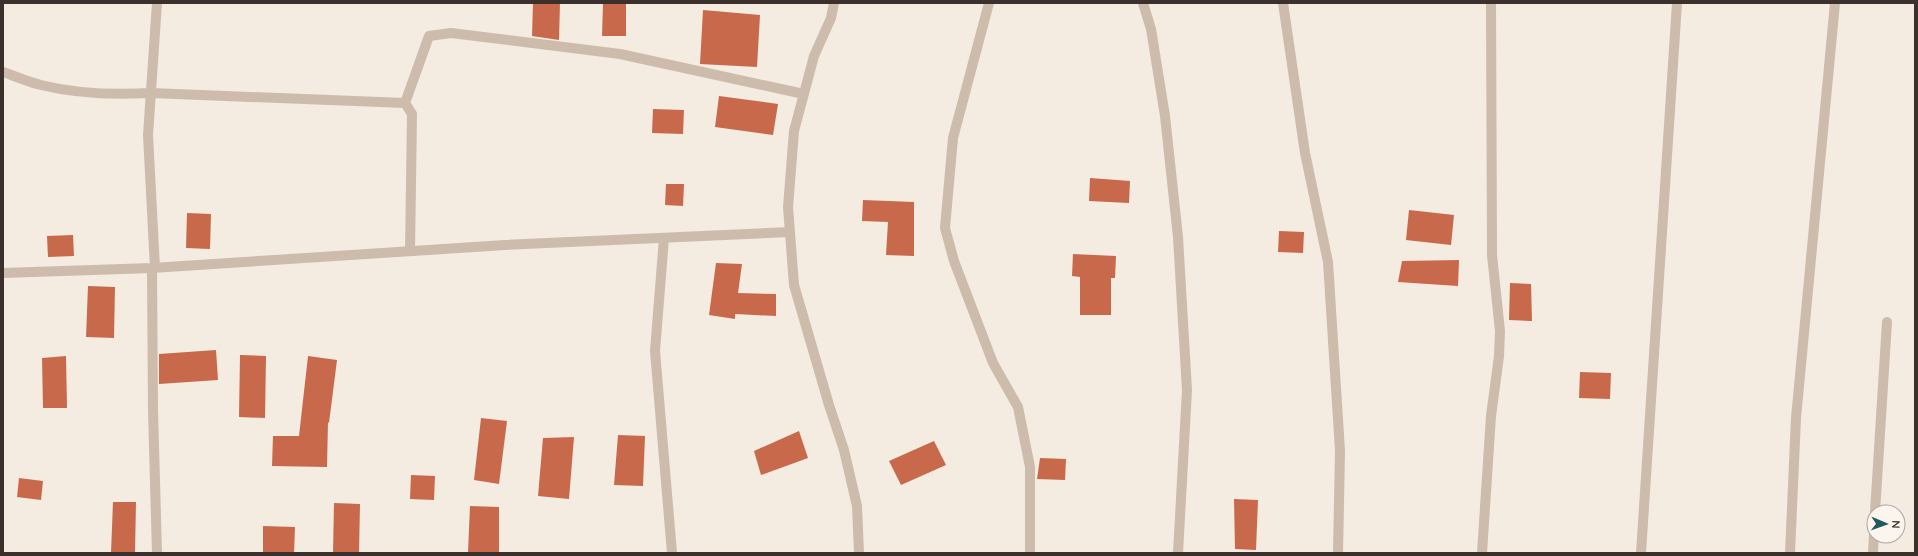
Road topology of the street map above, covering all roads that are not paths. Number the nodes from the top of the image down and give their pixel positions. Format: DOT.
graph roads {
  1 [pos="158,3"];
  2 [pos="834,3"];
  3 [pos="989,3"];
  4 [pos="1143,3"];
  5 [pos="1283,3"];
  6 [pos="1491,3"];
  7 [pos="1677,3"];
  8 [pos="1835,3"];
  9 [pos="3,72"];
  10 [pos="151,94"];
  11 [pos="804,94"];
  12 [pos="405,103"];
  13 [pos="790,232"];
  14 [pos="664,238"];
  15 [pos="410,251"];
  16 [pos="154,268"];
  17 [pos="3,273"];
  18 [pos="1886,322"];
  19 [pos="1875,504"];
  20 [pos="157,553"];
  21 [pos="672,553"];
  22 [pos="859,553"];
  23 [pos="1030,553"];
  24 [pos="1178,553"];
  25 [pos="1338,553"];
  26 [pos="1482,553"];
  27 [pos="1641,553"];
  28 [pos="1790,553"];
  1 -- 10 [label="street"];
  2 -- 11 [label="street"];
  3 -- 23 [label="street"];
  4 -- 24 [label="street"];
  5 -- 25 [label="street"];
  6 -- 26 [label="street"];
  7 -- 27 [label="street"];
  8 -- 28 [label="street"];
  9 -- 10 [label="street"];
  10 -- 12 [label="street"];
  10 -- 16 [label="street"];
  11 -- 12 [label="street"];
  11 -- 13 [label="street"];
  12 -- 15 [label="street"];
  13 -- 14 [label="street"];
  13 -- 22 [label="street"];
  14 -- 15 [label="street"];
  14 -- 21 [label="street"];
  15 -- 16 [label="street"];
  16 -- 17 [label="street"];
  16 -- 20 [label="street"];
  18 -- 19 [label="street"];
}
